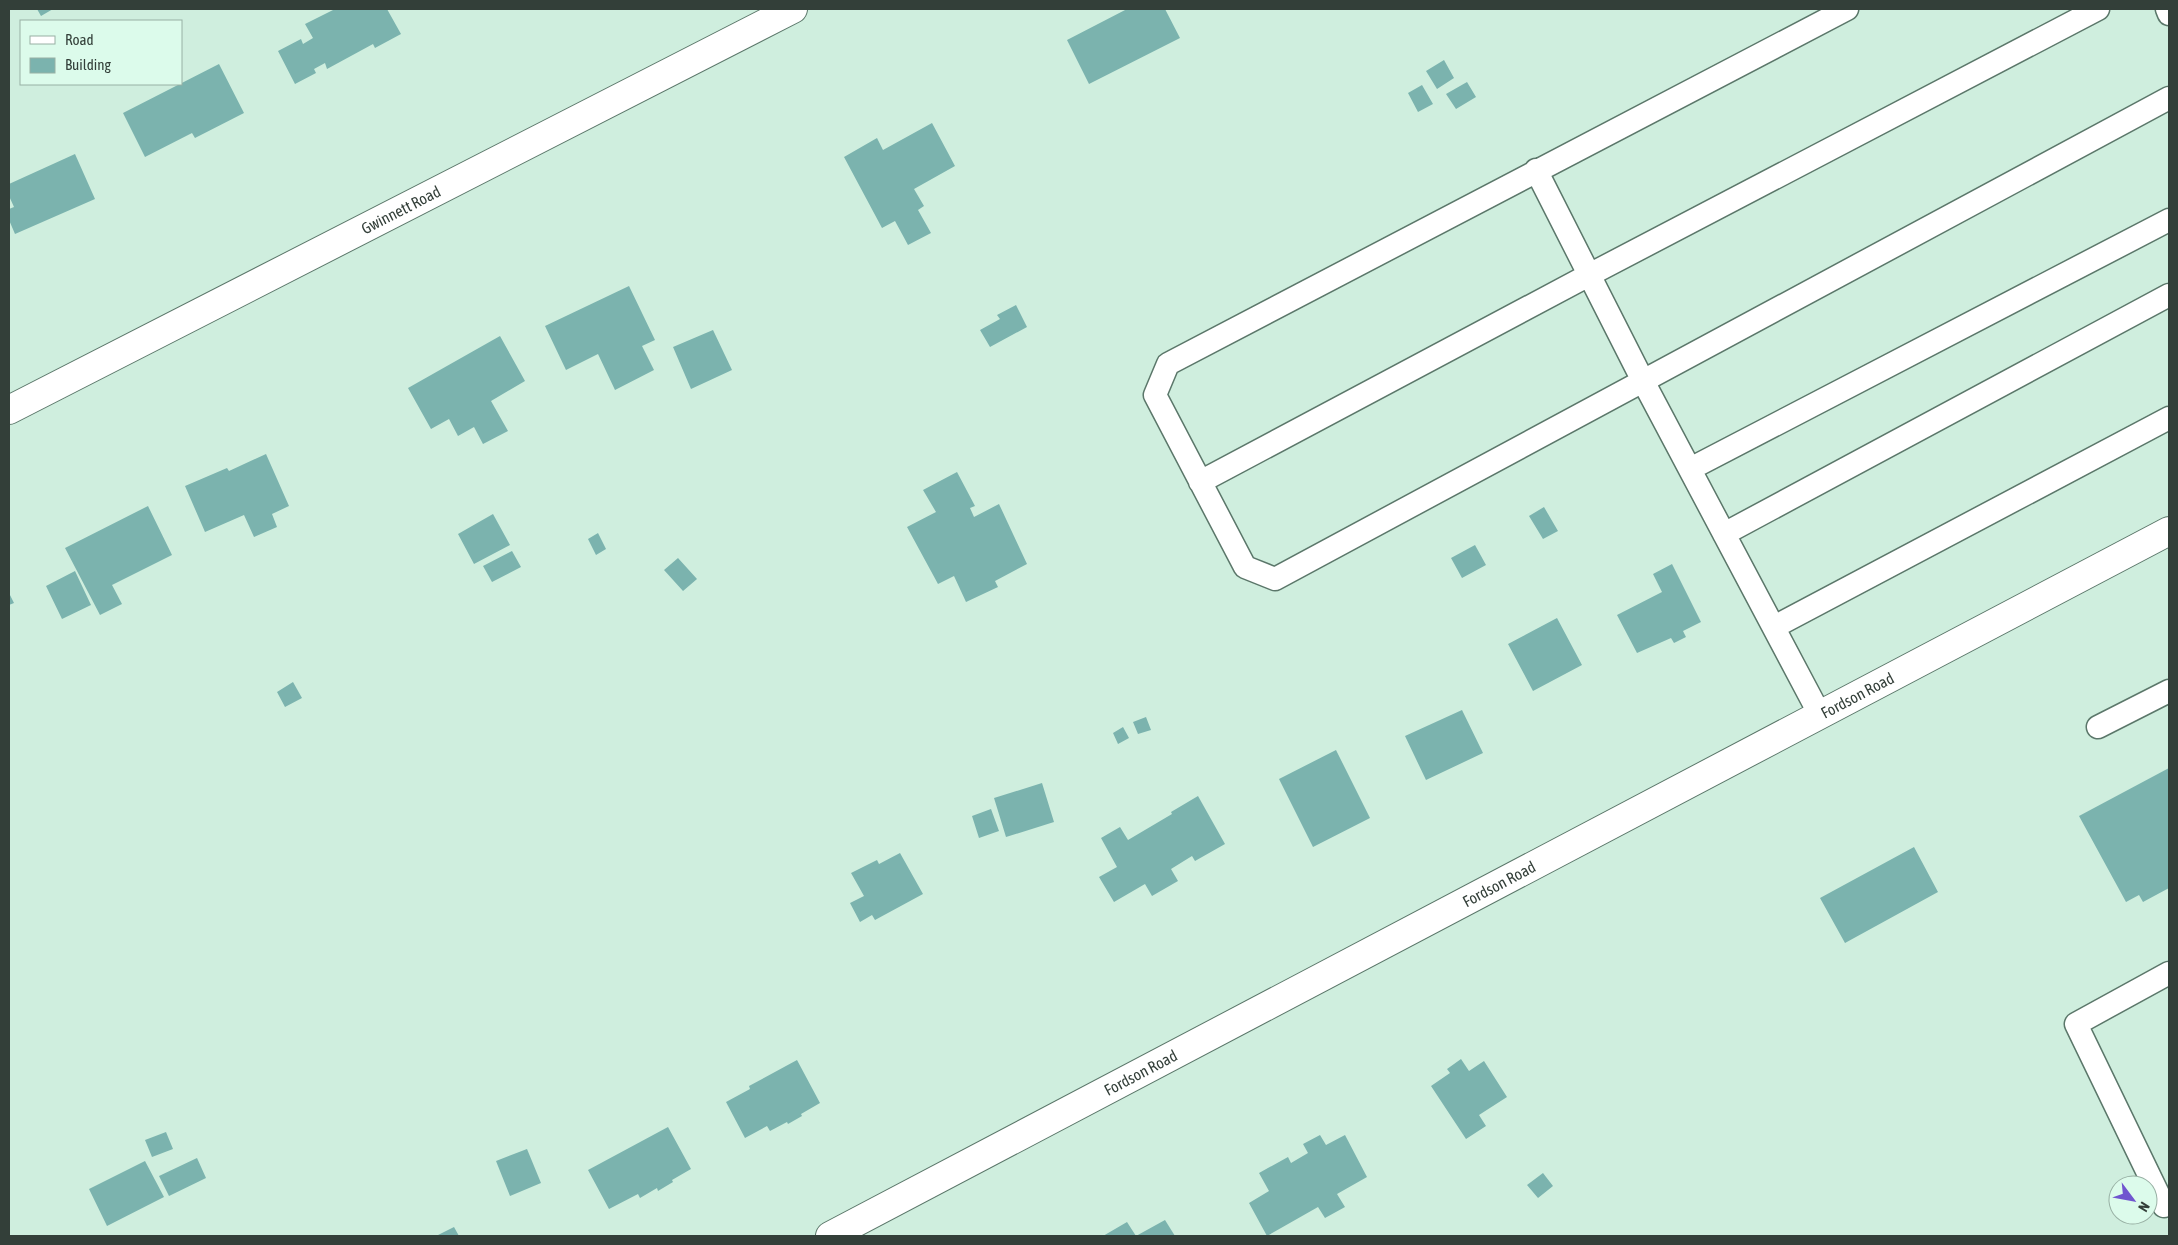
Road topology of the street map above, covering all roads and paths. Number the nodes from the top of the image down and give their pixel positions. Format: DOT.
graph roads {
  1 [pos="792,9"];
  2 [pos="1846,9"];
  3 [pos="2098,9"];
  4 [pos="2167,9"];
  5 [pos="2169,14"];
  6 [pos="2169,98"];
  7 [pos="1536,170"];
  8 [pos="2169,220"];
  9 [pos="1589,275"];
  10 [pos="2169,295"];
  11 [pos="1643,381"];
  12 [pos="9,410"];
  13 [pos="2169,418"];
  14 [pos="1690,469"];
  15 [pos="1200,482"];
  16 [pos="2169,531"];
  17 [pos="1724,534"];
  18 [pos="1774,626"];
  19 [pos="2169,690"];
  20 [pos="1820,715"];
  21 [pos="2098,727"];
  22 [pos="2169,973"];
  23 [pos="2169,1203"];
  24 [pos="830,1236"];
  1 -- 12 [label="street, Gwinnett Road"];
  2 -- 7 [label="lane"];
  3 -- 9 [label="lane"];
  4 -- 5 [label="lane"];
  6 -- 11 [label="lane"];
  7 -- 9 [label="lane"];
  7 -- 15 [label="lane"];
  8 -- 14 [label="lane"];
  9 -- 11 [label="lane"];
  9 -- 15 [label="lane"];
  10 -- 17 [label="lane"];
  11 -- 14 [label="lane"];
  11 -- 15 [label="lane"];
  13 -- 18 [label="lane"];
  14 -- 17 [label="lane"];
  16 -- 20 [label="street, Fordson Road"];
  17 -- 18 [label="lane"];
  18 -- 20 [label="lane"];
  19 -- 21 [label="lane"];
  20 -- 24 [label="street, Fordson Road"];
  22 -- 23 [label="lane"];
}
